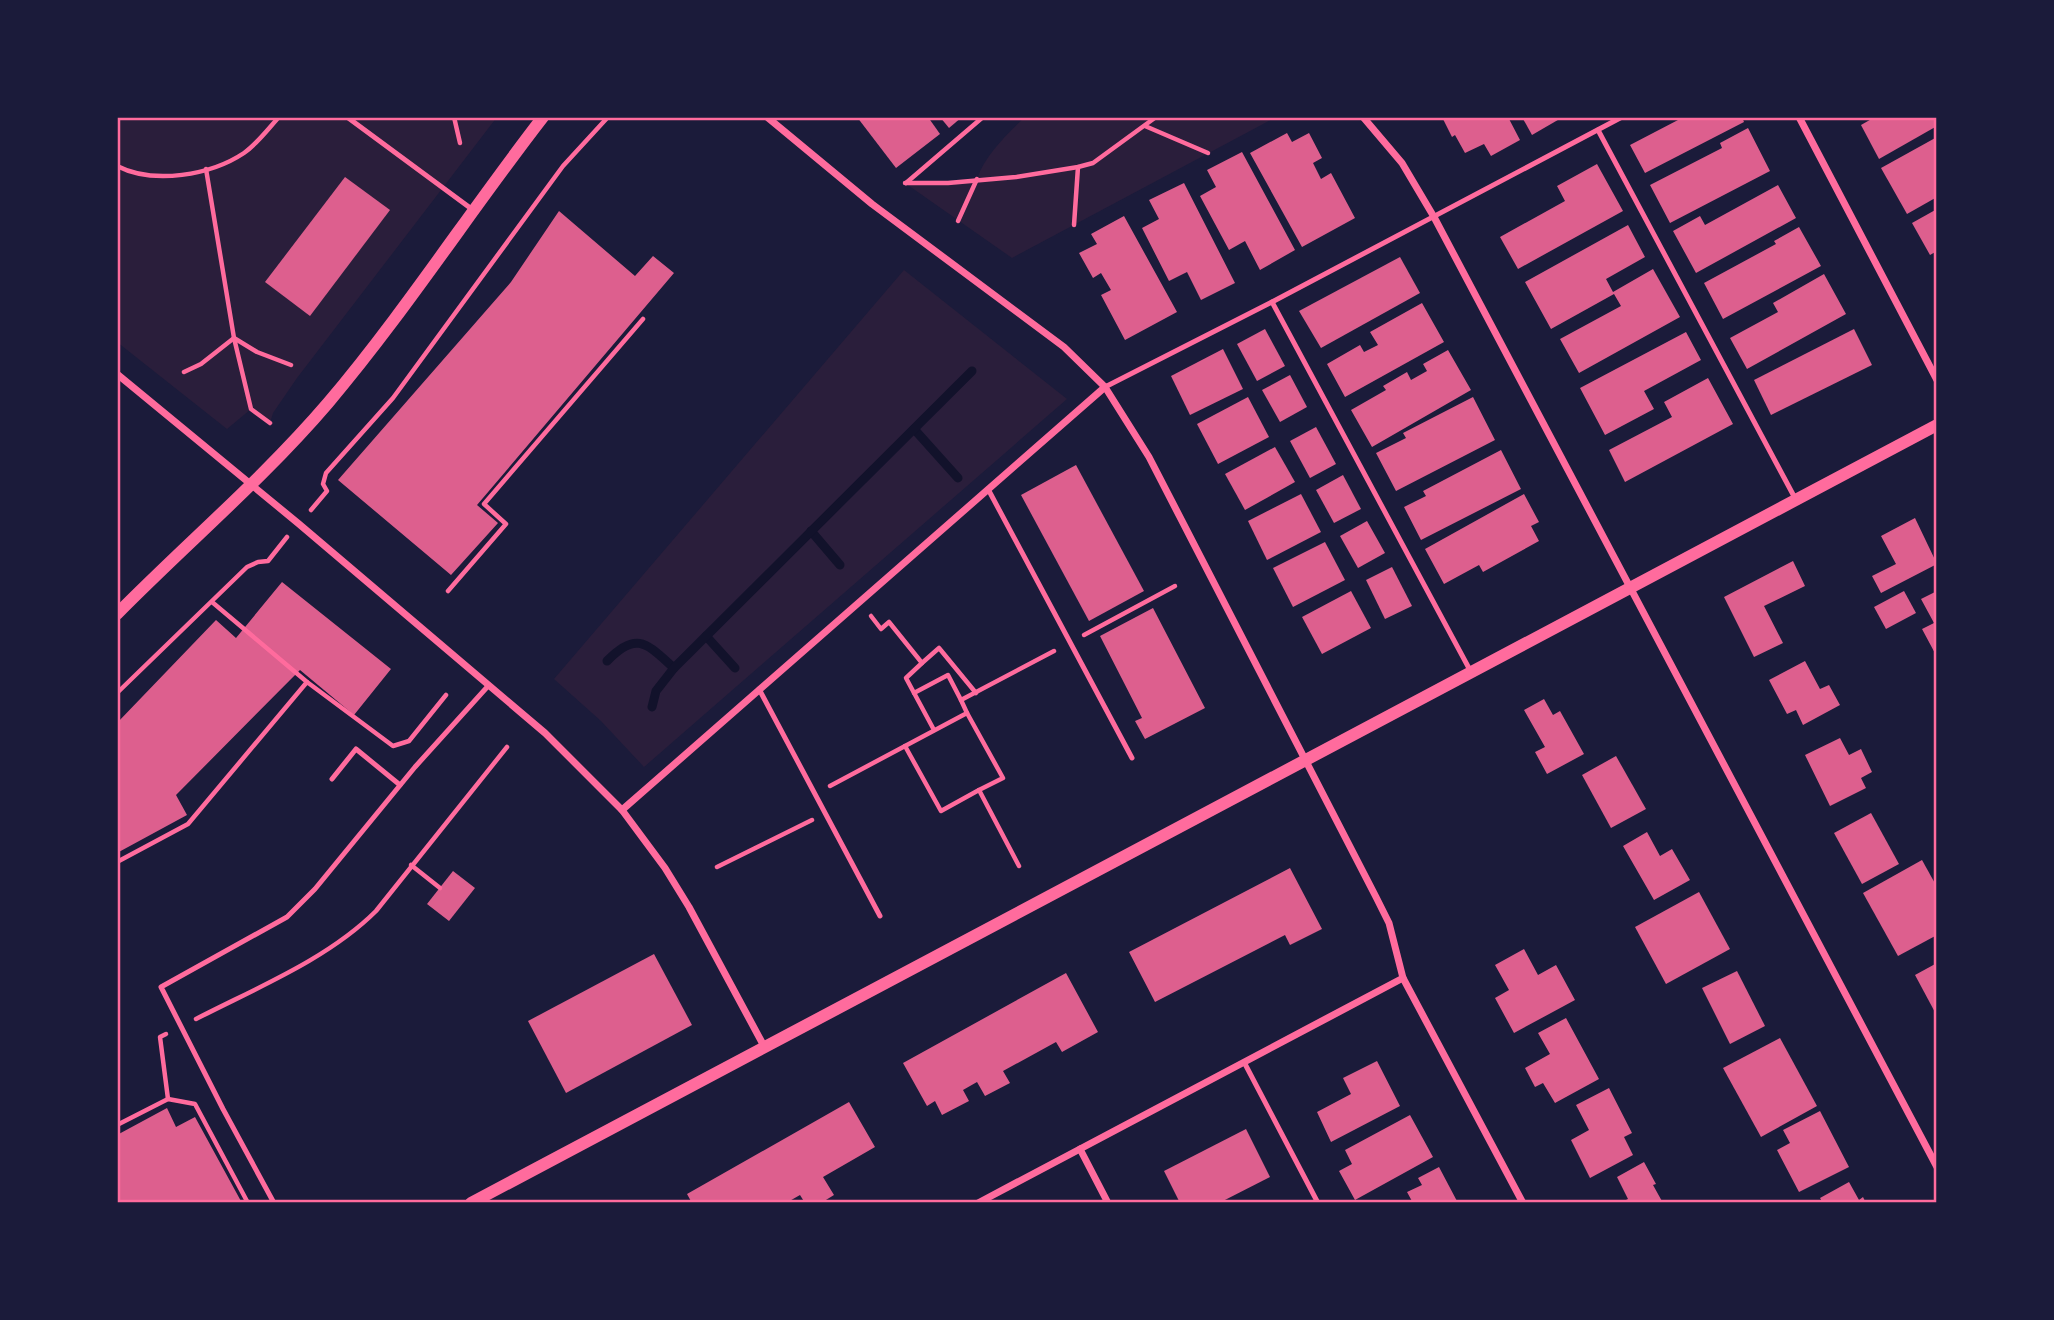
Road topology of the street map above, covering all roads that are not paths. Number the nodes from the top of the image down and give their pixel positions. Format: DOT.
graph roads {
  1 [pos="347,117"];
  2 [pos="543,117"];
  3 [pos="767,117"];
  4 [pos="1363,117"];
  5 [pos="1622,117"];
  6 [pos="1799,117"];
  7 [pos="1598,130"];
  8 [pos="473,210"];
  9 [pos="1434,217"];
  10 [pos="1272,302"];
  11 [pos="117,374"];
  12 [pos="1937,380"];
  13 [pos="1105,387"];
  14 [pos="1937,425"];
  15 [pos="253,485"];
  16 [pos="988,489"];
  17 [pos="1796,500"];
  18 [pos="144,587"];
  19 [pos="1630,588"];
  20 [pos="117,603"];
  21 [pos="117,614"];
  22 [pos="1472,672"];
  23 [pos="489,685"];
  24 [pos="759,689"];
  25 [pos="1132,758"];
  26 [pos="1305,759"];
  27 [pos="332,779"];
  28 [pos="400,785"];
  29 [pos="622,810"];
  30 [pos="880,916"];
  31 [pos="1403,978"];
  32 [pos="765,1048"];
  33 [pos="1244,1062"];
  34 [pos="1080,1149"];
  35 [pos="1937,1167"];
  36 [pos="274,1203"];
  37 [pos="471,1203"];
  38 [pos="978,1203"];
  39 [pos="1108,1203"];
  40 [pos="1318,1203"];
  41 [pos="1523,1203"];
  1 -- 8 [label="lane"];
  2 -- 8 [label="street"];
  3 -- 13 [label="street"];
  4 -- 9 [label="street"];
  5 -- 7 [label="lane"];
  6 -- 12 [label="street"];
  7 -- 9 [label="lane"];
  7 -- 17 [label="lane"];
  8 -- 15 [label="street"];
  9 -- 10 [label="lane"];
  9 -- 19 [label="street"];
  10 -- 13 [label="lane"];
  10 -- 22 [label="lane"];
  11 -- 15 [label="street"];
  13 -- 16 [label="street"];
  13 -- 26 [label="street"];
  14 -- 17 [label="street"];
  15 -- 18 [label="street"];
  15 -- 23 [label="street"];
  16 -- 24 [label="street"];
  16 -- 25 [label="lane"];
  17 -- 19 [label="street"];
  18 -- 20 [label="street"];
  18 -- 21 [label="street"];
  19 -- 22 [label="street"];
  19 -- 35 [label="street"];
  22 -- 26 [label="street"];
  23 -- 28 [label="lane"];
  23 -- 29 [label="street"];
  24 -- 29 [label="street"];
  24 -- 30 [label="lane"];
  26 -- 31 [label="street"];
  26 -- 32 [label="street"];
  27 -- 28 [label="lane"];
  28 -- 36 [label="lane"];
  29 -- 32 [label="street"];
  31 -- 33 [label="street"];
  31 -- 41 [label="street"];
  32 -- 37 [label="street"];
  33 -- 34 [label="street"];
  33 -- 40 [label="lane"];
  34 -- 38 [label="street"];
  34 -- 39 [label="street"];
}
